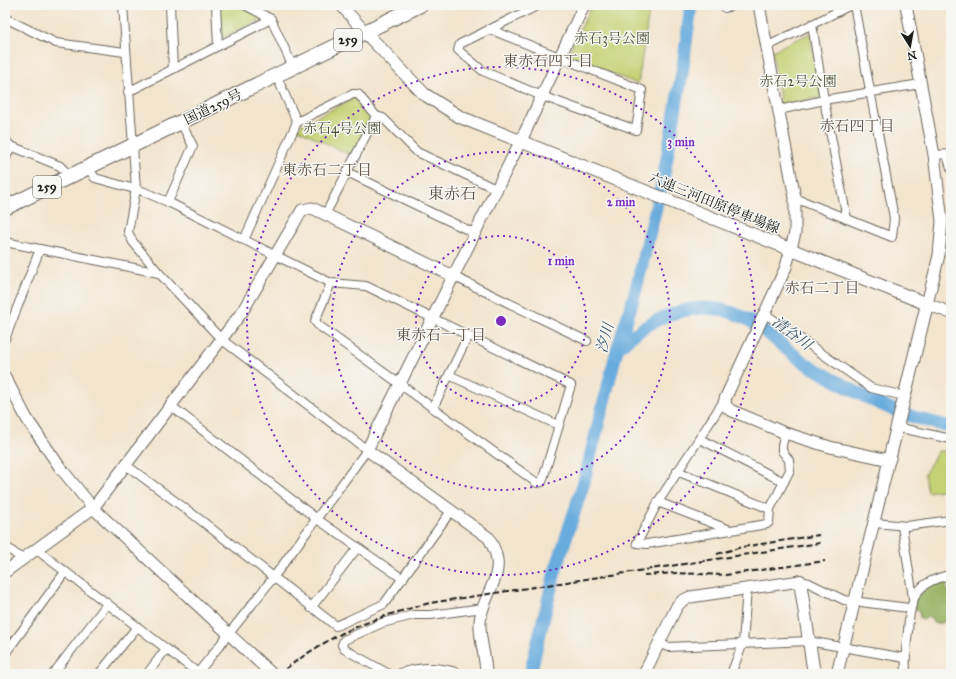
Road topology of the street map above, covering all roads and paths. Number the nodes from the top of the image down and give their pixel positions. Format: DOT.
graph roads {
  1 [pos="122,5"];
  2 [pos="170,5"];
  3 [pos="216,5"];
  4 [pos="245,5"];
  5 [pos="341,5"];
  6 [pos="420,5"];
  7 [pos="540,5"];
  8 [pos="584,5"];
  9 [pos="725,5"];
  10 [pos="734,5"];
  11 [pos="759,5"];
  12 [pos="852,5"];
  13 [pos="906,5"];
  14 [pos="5,18"];
  15 [pos="271,19"];
  16 [pos="812,24"];
  17 [pos="489,29"];
  18 [pos="365,32"];
  19 [pos="218,46"];
  20 [pos="766,47"];
  21 [pos="125,52"];
  22 [pos="559,58"];
  23 [pos="293,67"];
  24 [pos="173,69"];
  25 [pos="276,75"];
  26 [pos="920,84"];
  27 [pos="128,92"];
  28 [pos="872,93"];
  29 [pos="542,96"];
  30 [pos="824,100"];
  31 [pos="779,110"];
  32 [pos="376,116"];
  33 [pos="297,122"];
  34 [pos="181,123"];
  35 [pos="5,140"];
  36 [pos="520,141"];
  37 [pos="10,146"];
  38 [pos="131,146"];
  39 [pos="934,155"];
  40 [pos="949,155"];
  41 [pos="5,160"];
  42 [pos="88,167"];
  43 [pos="951,168"];
  44 [pos="347,172"];
  45 [pos="70,176"];
  46 [pos="136,189"];
  47 [pos="496,189"];
  48 [pos="795,198"];
  49 [pos="168,202"];
  50 [pos="5,208"];
  51 [pos="325,215"];
  52 [pos="847,219"];
  53 [pos="474,233"];
  54 [pos="244,240"];
  55 [pos="5,242"];
  56 [pos="40,249"];
  57 [pos="790,250"];
  58 [pos="275,256"];
  59 [pos="159,273"];
  60 [pos="453,276"];
  61 [pos="331,283"];
  62 [pos="927,304"];
  63 [pos="764,313"];
  64 [pos="951,314"];
  65 [pos="431,318"];
  66 [pos="468,336"];
  67 [pos="222,338"];
  68 [pos="5,339"];
  69 [pos="587,341"];
  70 [pos="449,375"];
  71 [pos="5,377"];
  72 [pos="399,382"];
  73 [pos="904,398"];
  74 [pos="724,399"];
  75 [pos="170,405"];
  76 [pos="433,408"];
  77 [pos="897,424"];
  78 [pos="558,425"];
  79 [pos="785,432"];
  80 [pos="700,439"];
  81 [pos="951,439"];
  82 [pos="367,450"];
  83 [pos="889,460"];
  84 [pos="126,465"];
  85 [pos="677,471"];
  86 [pos="784,482"];
  87 [pos="658,502"];
  88 [pos="93,508"];
  89 [pos="770,509"];
  90 [pos="451,511"];
  91 [pos="317,519"];
  92 [pos="951,520"];
  93 [pos="874,523"];
  94 [pos="902,526"];
  95 [pos="731,530"];
  96 [pos="5,546"];
  97 [pos="358,547"];
  98 [pos="36,550"];
  99 [pos="22,559"];
  100 [pos="5,572"];
  101 [pos="65,572"];
  102 [pos="951,575"];
  103 [pos="273,578"];
  104 [pos="403,579"];
  105 [pos="800,581"];
  106 [pos="747,588"];
  107 [pos="913,598"];
  108 [pos="855,603"];
  109 [pos="107,604"];
  110 [pos="312,608"];
  111 [pos="483,608"];
  112 [pos="909,608"];
  113 [pos="137,627"];
  114 [pos="229,634"];
  115 [pos="808,641"];
  116 [pos="658,643"];
  117 [pos="743,643"];
  118 [pos="844,647"];
  119 [pos="166,649"];
  120 [pos="5,654"];
  121 [pos="905,658"];
  122 [pos="52,674"];
  123 [pos="99,674"];
  124 [pos="147,674"];
  125 [pos="197,674"];
  126 [pos="272,674"];
  127 [pos="389,674"];
  128 [pos="402,674"];
  129 [pos="457,674"];
  130 [pos="486,674"];
  131 [pos="644,674"];
  132 [pos="731,674"];
  133 [pos="814,674"];
  134 [pos="837,674"];
  135 [pos="906,674"];
  1 -- 21 [label="street"];
  2 -- 24 [label="street"];
  3 -- 19 [label="street"];
  4 -- 15 [label="street"];
  5 -- 18 [label="street"];
  6 -- 18 [label="highway, 国道259号 / 259"];
  7 -- 17 [label="street"];
  8 -- 22 [label="street"];
  9 -- 10 [label="street"];
  11 -- 20 [label="street"];
  12 -- 16 [label="street"];
  12 -- 28 [label="street"];
  13 -- 26 [label="street"];
  14 -- 21 [label="street"];
  15 -- 19 [label="street"];
  15 -- 23 [label="street"];
  16 -- 20 [label="street"];
  16 -- 30 [label="street"];
  17 -- 22 [label="street"];
  17 -- 29 [label="street"];
  18 -- 23 [label="highway, 国道259号 / 259"];
  18 -- 36 [label="main road, 六連三河田原停車場線"];
  19 -- 24 [label="street"];
  20 -- 31 [label="street"];
  21 -- 27 [label="street"];
  22 -- 29 [label="street"];
  22 -- 29 [label="street"];
  23 -- 25 [label="highway, 国道259号 / 259"];
  24 -- 27 [label="street"];
  25 -- 33 [label="street"];
  25 -- 34 [label="highway, 国道259号 / 259"];
  26 -- 28 [label="street"];
  26 -- 39 [label="street"];
  27 -- 38 [label="street"];
  28 -- 30 [label="street"];
  28 -- 52 [label="street"];
  29 -- 36 [label="street"];
  30 -- 31 [label="street"];
  30 -- 52 [label="street"];
  31 -- 48 [label="street"];
  32 -- 33 [label="street"];
  32 -- 44 [label="street"];
  32 -- 47 [label="street"];
  33 -- 54 [label="street"];
  34 -- 38 [label="highway, 国道259号 / 259"];
  34 -- 49 [label="street"];
  35 -- 37 [label="street"];
  36 -- 47 [label="street"];
  36 -- 57 [label="main road, 六連三河田原停車場線"];
  37 -- 41 [label="street"];
  37 -- 45 [label="street"];
  38 -- 42 [label="highway, 国道259号 / 259"];
  38 -- 46 [label="street"];
  39 -- 40 [label="street"];
  39 -- 62 [label="street"];
  40 -- 43 [label="street"];
  42 -- 45 [label="highway, 国道259号 / 259"];
  42 -- 46 [label="street"];
  44 -- 51 [label="street"];
  44 -- 53 [label="street"];
  45 -- 50 [label="highway, 国道259号 / 259"];
  46 -- 49 [label="street"];
  46 -- 59 [label="street"];
  47 -- 53 [label="street"];
  48 -- 52 [label="street"];
  48 -- 57 [label="street"];
  49 -- 54 [label="street"];
  51 -- 58 [label="street"];
  51 -- 60 [label="street"];
  53 -- 60 [label="street"];
  54 -- 58 [label="street"];
  55 -- 56 [label="street"];
  56 -- 59 [label="street"];
  56 -- 68 [label="street"];
  57 -- 62 [label="main road, 六連三河田原停車場線"];
  57 -- 63 [label="street"];
  58 -- 61 [label="street"];
  58 -- 67 [label="street"];
  59 -- 67 [label="street"];
  60 -- 65 [label="street"];
  60 -- 69 [label="street"];
  61 -- 65 [label="street"];
  61 -- 72 [label="street"];
  62 -- 64 [label="street"];
  62 -- 73 [label="main road"];
  63 -- 73 [label="street"];
  63 -- 74 [label="street"];
  65 -- 66 [label="street"];
  65 -- 72 [label="street"];
  66 -- 70 [label="street"];
  66 -- 78 [label="street"];
  67 -- 75 [label="street"];
  67 -- 82 [label="street"];
  70 -- 76 [label="street"];
  70 -- 78 [label="street"];
  71 -- 88 [label="street"];
  72 -- 76 [label="street"];
  72 -- 82 [label="street"];
  73 -- 77 [label="main road"];
  74 -- 79 [label="street"];
  74 -- 80 [label="street"];
  75 -- 84 [label="street"];
  75 -- 91 [label="street"];
  76 -- 78 [label="street"];
  77 -- 81 [label="street"];
  77 -- 83 [label="main road"];
  79 -- 83 [label="street"];
  79 -- 86 [label="street"];
  80 -- 85 [label="street"];
  80 -- 86 [label="street"];
  82 -- 90 [label="street"];
  82 -- 91 [label="street"];
  83 -- 93 [label="street"];
  84 -- 88 [label="street"];
  84 -- 103 [label="street"];
  85 -- 87 [label="street"];
  85 -- 89 [label="street"];
  86 -- 89 [label="street"];
  87 -- 95 [label="street"];
  87 -- 95 [label="street"];
  88 -- 98 [label="street"];
  88 -- 114 [label="street"];
  89 -- 95 [label="street"];
  90 -- 104 [label="street"];
  90 -- 111 [label="street"];
  91 -- 97 [label="street"];
  91 -- 103 [label="street"];
  92 -- 94 [label="street"];
  93 -- 94 [label="street"];
  93 -- 108 [label="street"];
  94 -- 107 [label="street"];
  96 -- 99 [label="street"];
  97 -- 104 [label="street"];
  97 -- 110 [label="street"];
  98 -- 99 [label="street"];
  98 -- 101 [label="street"];
  99 -- 100 [label="street"];
  101 -- 109 [label="street"];
  101 -- 120 [label="street"];
  102 -- 107 [label="street"];
  103 -- 110 [label="street"];
  103 -- 114 [label="street"];
  104 -- 110 [label="street"];
  105 -- 106 [label="street"];
  105 -- 108 [label="street"];
  105 -- 115 [label="main road"];
  106 -- 116 [label="street"];
  106 -- 117 [label="street"];
  107 -- 112 [label="street"];
  108 -- 112 [label="street"];
  108 -- 118 [label="street"];
  109 -- 113 [label="street"];
  109 -- 122 [label="street"];
  111 -- 127 [label="street"];
  111 -- 130 [label="street"];
  112 -- 121 [label="street"];
  113 -- 119 [label="street"];
  113 -- 123 [label="street"];
  114 -- 125 [label="street"];
  114 -- 126 [label="street"];
  115 -- 117 [label="street"];
  115 -- 118 [label="street"];
  115 -- 133 [label="main road"];
  116 -- 117 [label="street"];
  116 -- 131 [label="street"];
  117 -- 132 [label="street"];
  118 -- 121 [label="street"];
  118 -- 134 [label="street"];
  119 -- 124 [label="street"];
  119 -- 125 [label="street"];
  121 -- 135 [label="street"];
  128 -- 129 [label="street"];
}
